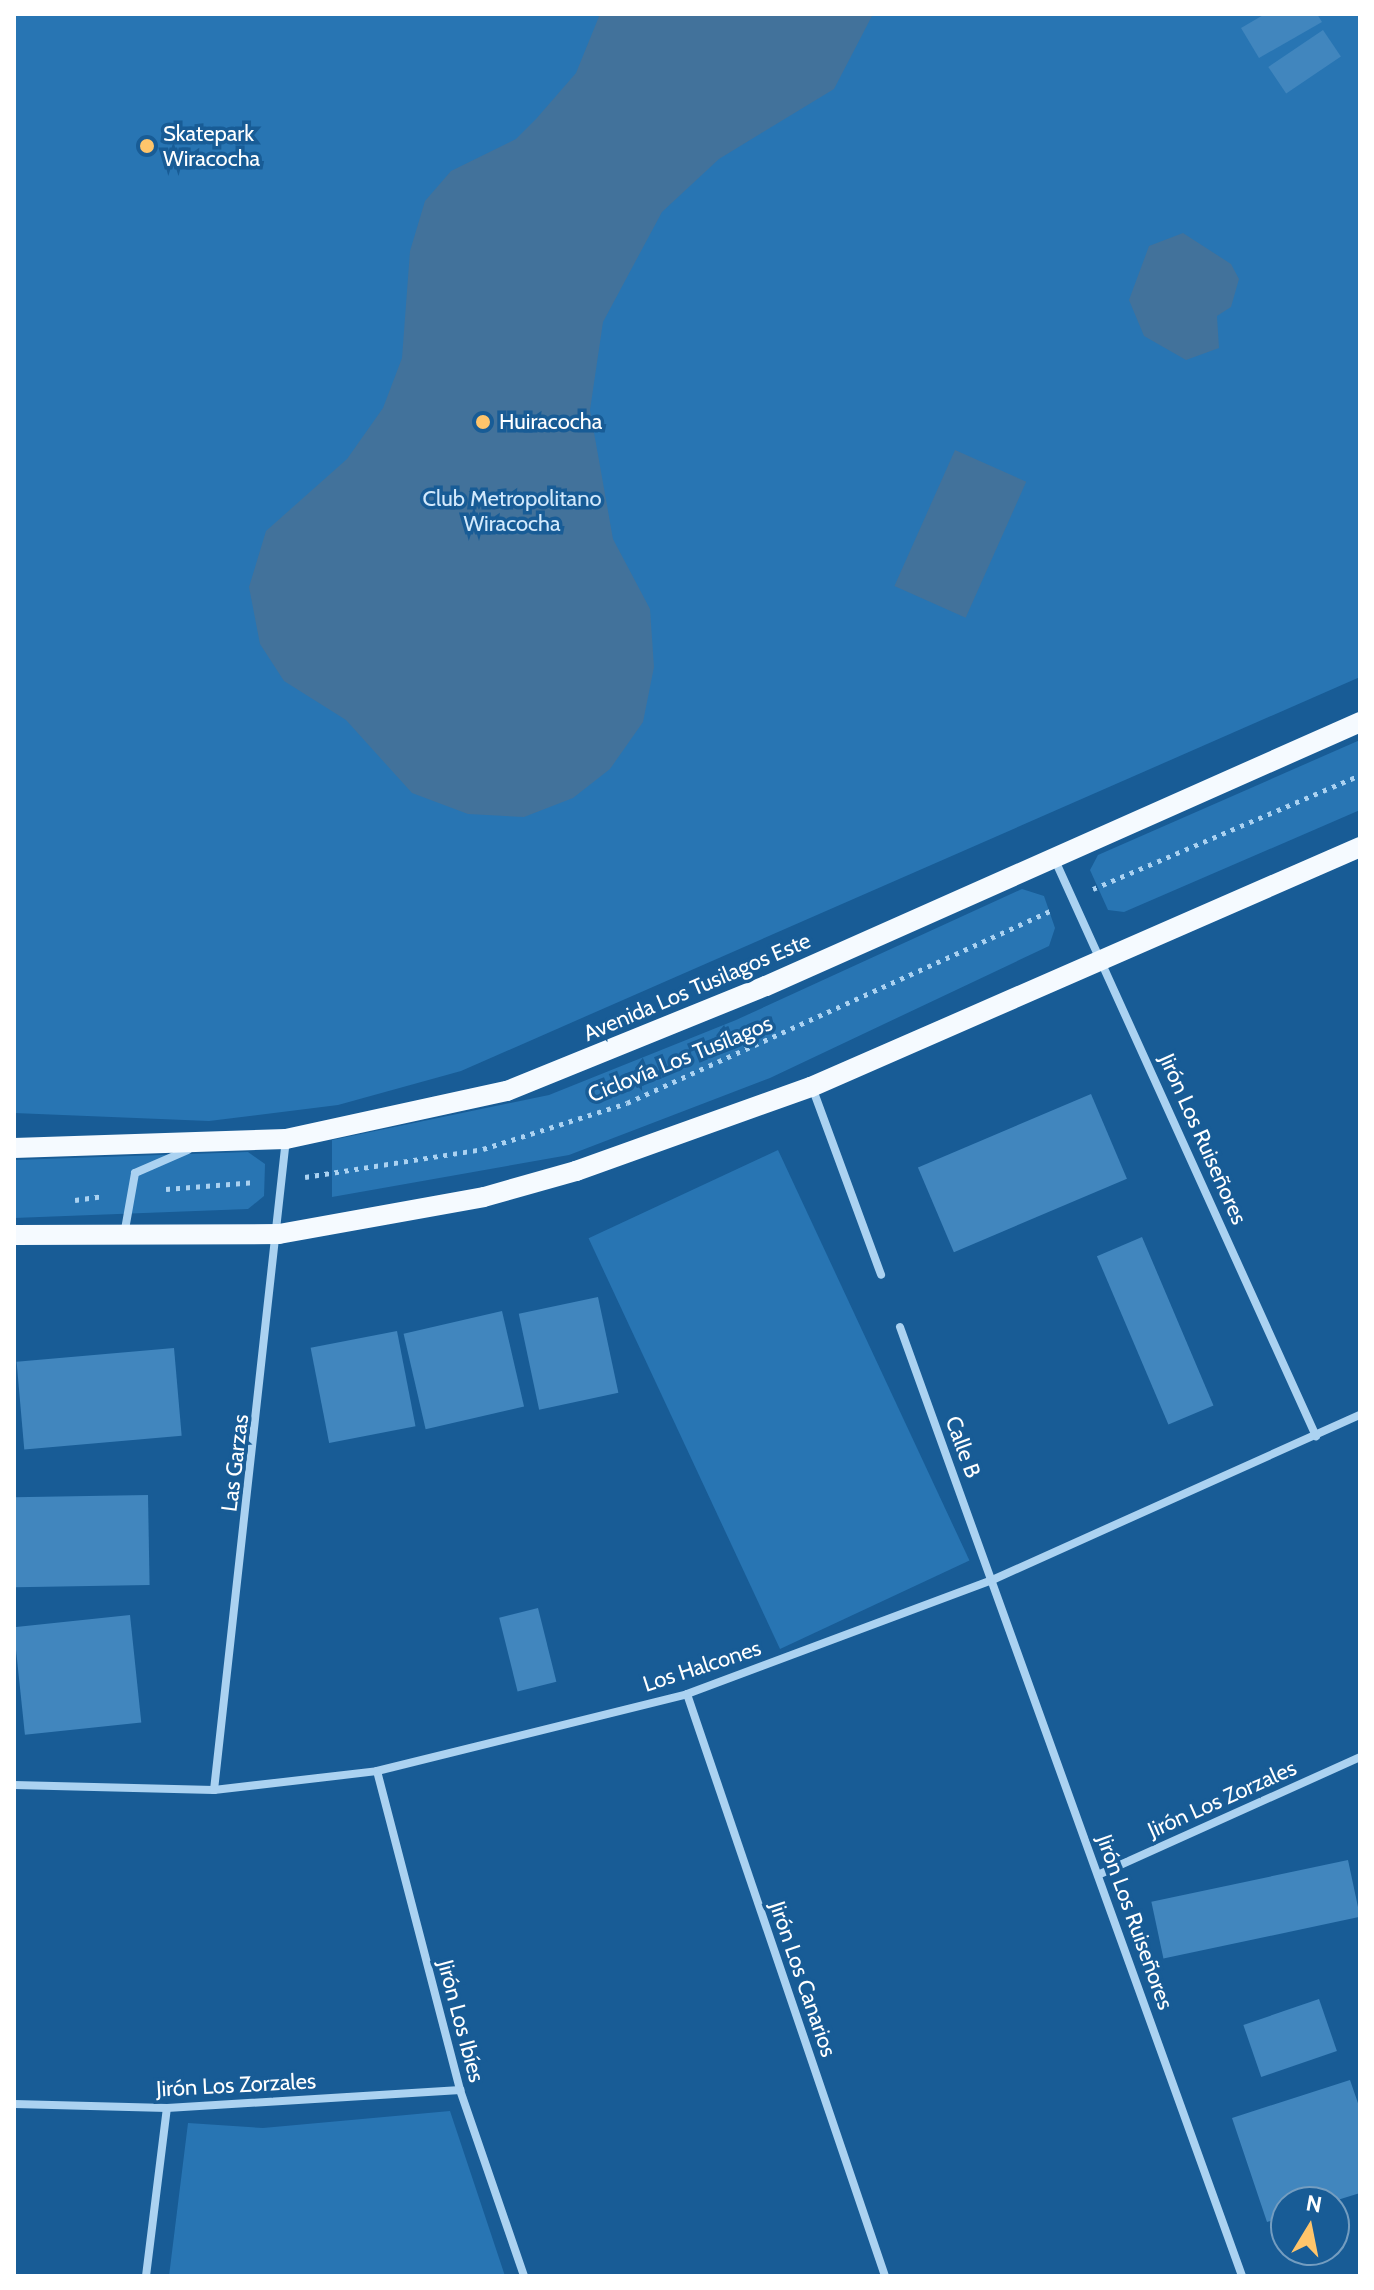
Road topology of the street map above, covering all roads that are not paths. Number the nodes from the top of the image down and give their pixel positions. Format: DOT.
graph roads {
  1 [pos="1360,722"];
  2 [pos="1360,847"];
  3 [pos="1054,858"];
  4 [pos="1102,959"];
  5 [pos="811,1087"];
  6 [pos="286,1139"];
  7 [pos="197,1147"];
  8 [pos="14,1148"];
  9 [pos="279,1234"];
  10 [pos="14,1235"];
  11 [pos="123,1238"];
  12 [pos="881,1275"];
  13 [pos="900,1327"];
  14 [pos="1360,1415"];
  15 [pos="1316,1436"];
  16 [pos="990,1581"];
  17 [pos="687,1694"];
  18 [pos="1360,1757"];
  19 [pos="377,1771"];
  20 [pos="14,1785"];
  21 [pos="214,1790"];
  22 [pos="1100,1874"];
  23 [pos="460,2090"];
  24 [pos="14,2104"];
  25 [pos="167,2108"];
  26 [pos="146,2276"];
  27 [pos="524,2276"];
  28 [pos="885,2276"];
  29 [pos="1242,2276"];
  1 -- 3 [label="main road, Avenida Los Tusilagos Este"];
  2 -- 4 [label="main road"];
  3 -- 4 [label="street, Jirón Los Ruiseñores"];
  3 -- 6 [label="main road, Avenida Los Tusilagos Este"];
  4 -- 5 [label="main road"];
  4 -- 15 [label="street, Jirón Los Ruiseñores"];
  5 -- 9 [label="main road"];
  5 -- 12 [label="street"];
  6 -- 7 [label="main road, Avenida Los Tusilagos Este"];
  6 -- 9 [label="street, Las Garzas"];
  7 -- 8 [label="main road, Avenida Los Tusilagos Este"];
  7 -- 11 [label="street"];
  9 -- 11 [label="main road"];
  9 -- 21 [label="street, Las Garzas"];
  10 -- 11 [label="main road"];
  13 -- 16 [label="street, Calle B"];
  14 -- 15 [label="street, Los Halcones"];
  15 -- 16 [label="street, Los Halcones"];
  16 -- 17 [label="street, Los Halcones"];
  16 -- 22 [label="street, Jirón Los Ruiseñores"];
  17 -- 19 [label="street, Los Halcones"];
  17 -- 28 [label="street, Jirón Los Canarios"];
  18 -- 22 [label="street, Jirón Los Zorzales"];
  19 -- 21 [label="street, Los Halcones"];
  19 -- 23 [label="street, Jirón Los Ibíes"];
  20 -- 21 [label="street, Los Halcones"];
  22 -- 29 [label="street, Jirón Los Ruiseñores"];
  23 -- 25 [label="street, Jirón Los Zorzales"];
  23 -- 27 [label="street, Jirón Los Ibíes"];
  24 -- 25 [label="street, Jirón Los Zorzales"];
  25 -- 26 [label="street"];
}
